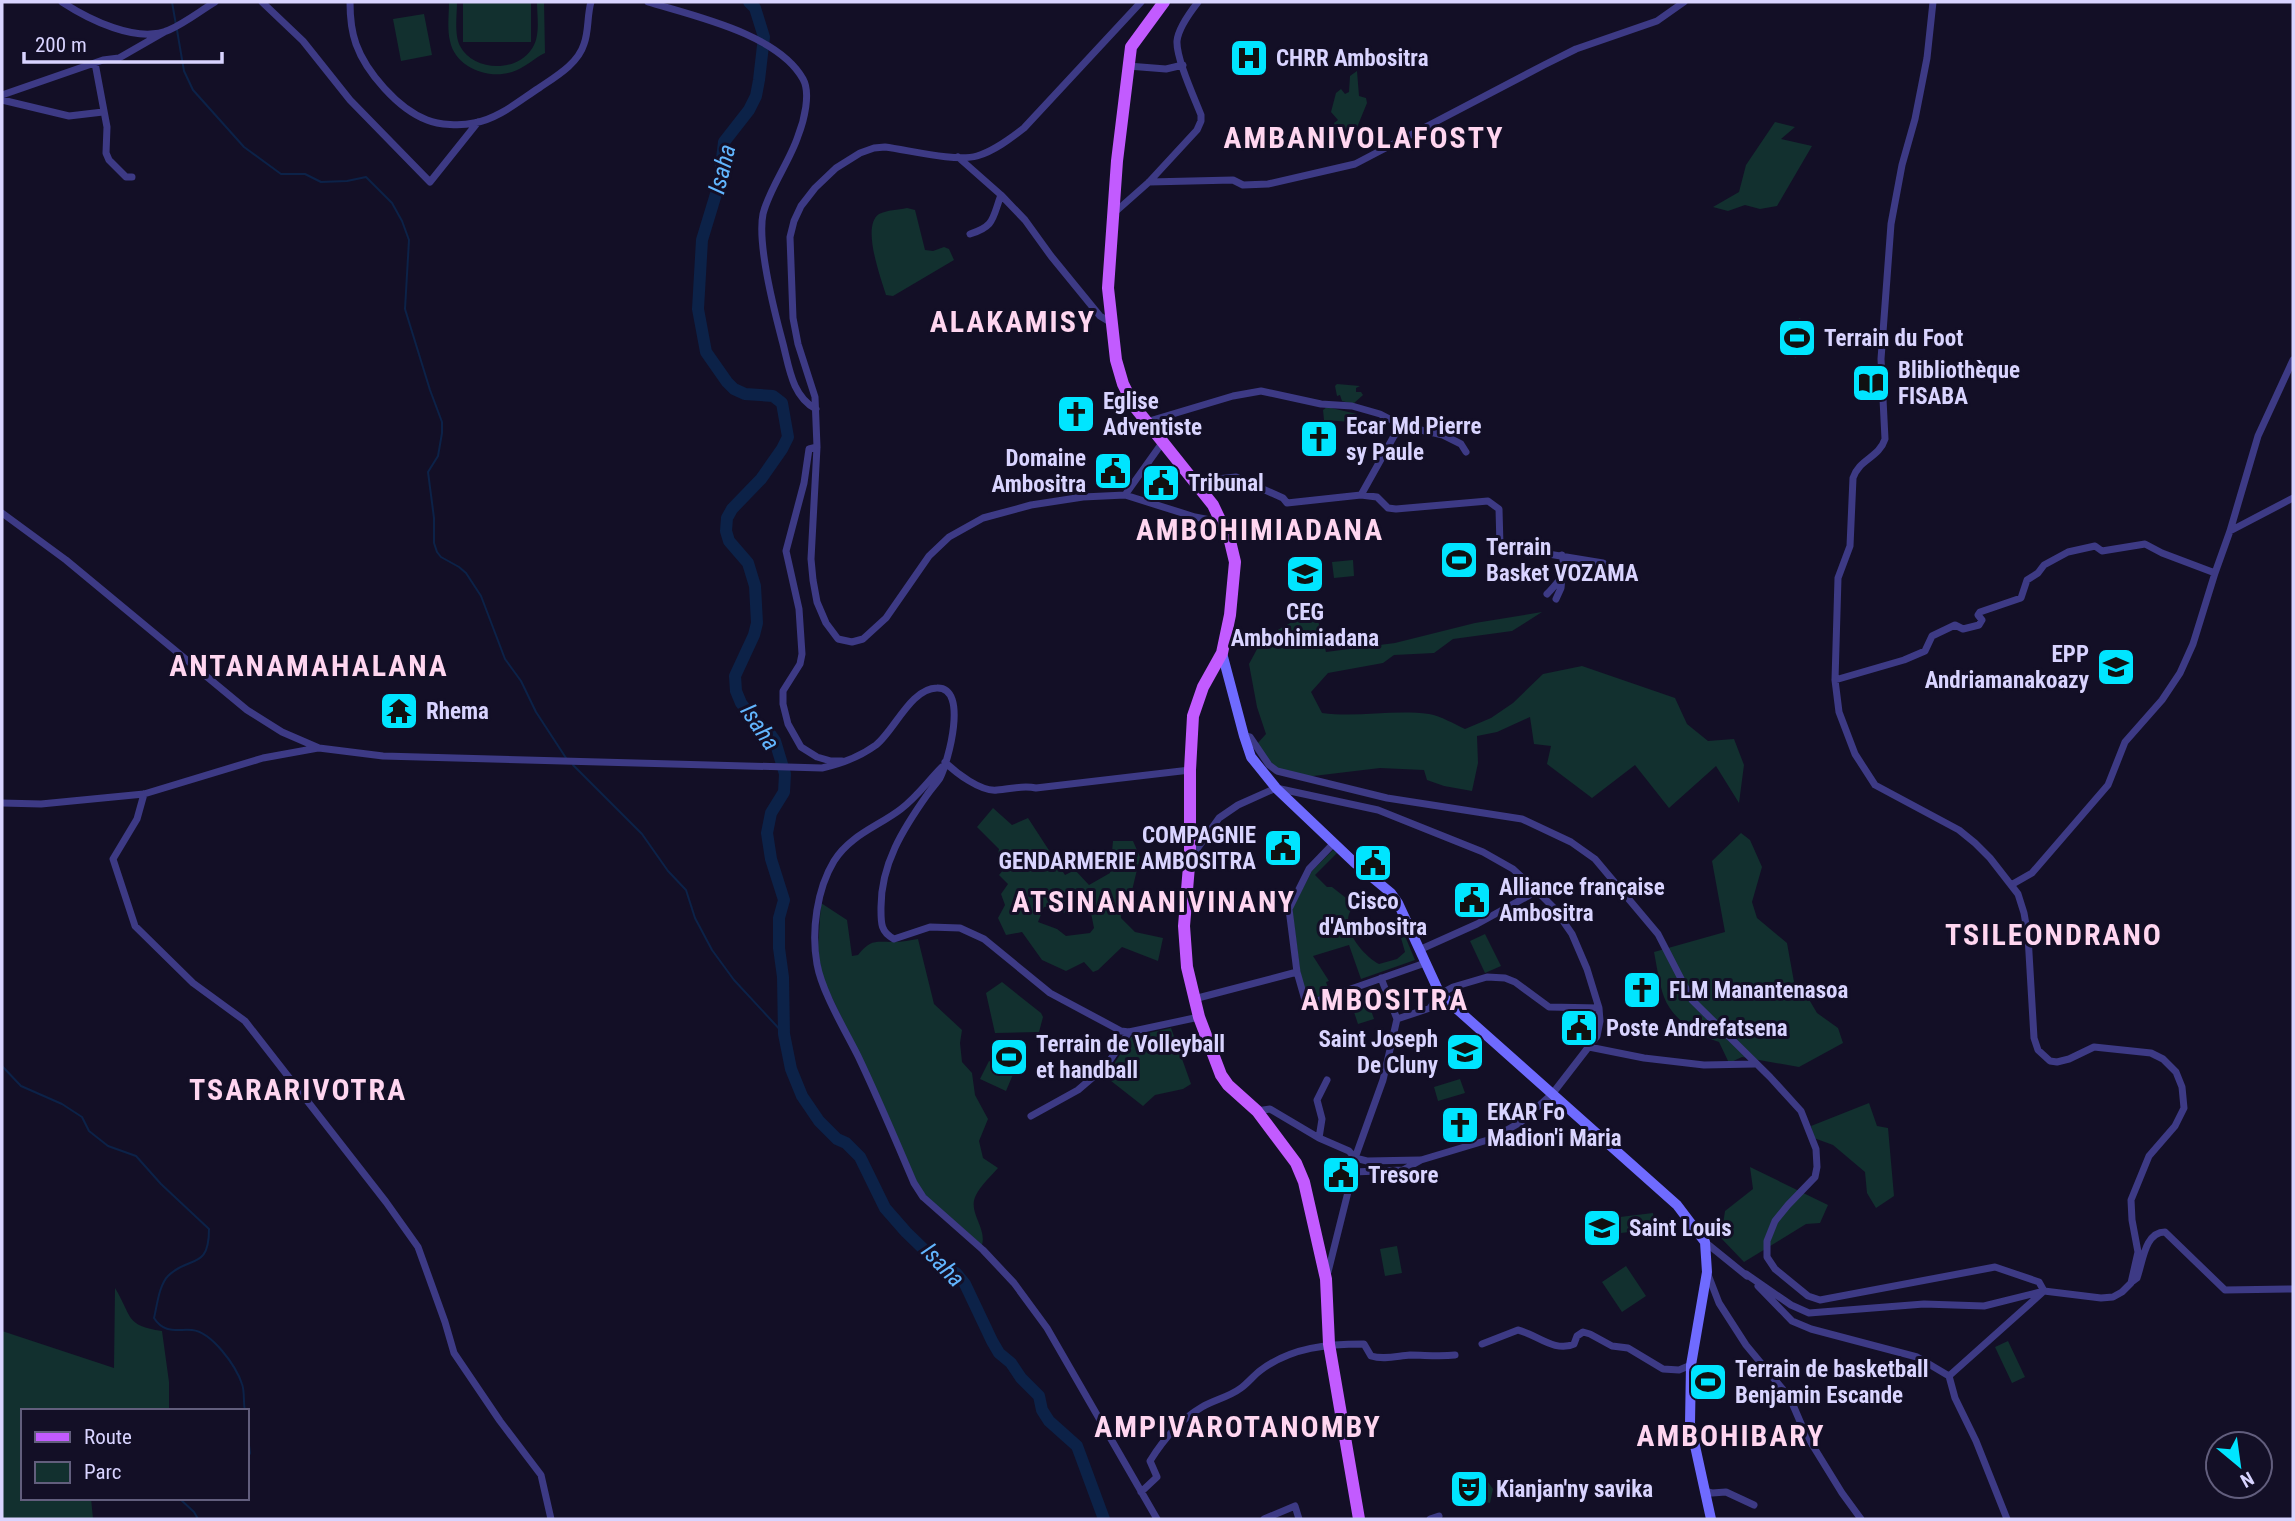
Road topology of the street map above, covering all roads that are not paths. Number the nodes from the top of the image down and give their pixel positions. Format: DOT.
graph roads {
  1 [pos="62,2"];
  2 [pos="215,2"];
  3 [pos="262,2"];
  4 [pos="350,2"];
  5 [pos="591,2"];
  6 [pos="648,2"];
  7 [pos="1141,2"];
  8 [pos="1164,2"];
  9 [pos="1198,2"];
  10 [pos="1684,2"];
  11 [pos="1933,2"];
  12 [pos="166,31"];
  13 [pos="95,63"];
  14 [pos="1183,65"];
  15 [pos="1128,66"];
  16 [pos="2,97"];
  17 [pos="103,112"];
  18 [pos="479,122"];
  19 [pos="958,157"];
  20 [pos="132,177"];
  21 [pos="1149,182"];
  22 [pos="1001,195"];
  23 [pos="1114,213"];
  24 [pos="970,234"];
  25 [pos="1110,322"];
  26 [pos="2293,360"];
  27 [pos="816,410"];
  28 [pos="1146,422"];
  29 [pos="1403,426"];
  30 [pos="1162,443"];
  31 [pos="817,447"];
  32 [pos="1465,452"];
  33 [pos="1199,487"];
  34 [pos="1125,495"];
  35 [pos="1361,495"];
  36 [pos="2293,498"];
  37 [pos="2,513"];
  38 [pos="1220,522"];
  39 [pos="2231,531"];
  40 [pos="1562,555"];
  41 [pos="1603,563"];
  42 [pos="2215,573"];
  43 [pos="1562,577"];
  44 [pos="1547,594"];
  45 [pos="1556,599"];
  46 [pos="1222,653"];
  47 [pos="1835,680"];
  48 [pos="1244,736"];
  49 [pos="319,748"];
  50 [pos="846,760"];
  51 [pos="944,764"];
  52 [pos="1190,770"];
  53 [pos="1276,788"];
  54 [pos="144,794"];
  55 [pos="2,803"];
  56 [pos="1334,843"];
  57 [pos="1190,854"];
  58 [pos="2011,885"];
  59 [pos="1537,891"];
  60 [pos="1419,950"];
  61 [pos="1425,962"];
  62 [pos="1297,972"];
  63 [pos="1381,978"];
  64 [pos="1440,994"];
  65 [pos="1194,999"];
  66 [pos="1599,1008"];
  67 [pos="1199,1017"];
  68 [pos="1396,1020"];
  69 [pos="1129,1032"];
  70 [pos="1589,1047"];
  71 [pos="1755,1063"];
  72 [pos="1327,1080"];
  73 [pos="1553,1093"];
  74 [pos="1256,1111"];
  75 [pos="1031,1116"];
  76 [pos="1319,1138"];
  77 [pos="1355,1158"];
  78 [pos="1420,1160"];
  79 [pos="1353,1172"];
  80 [pos="1705,1242"];
  81 [pos="1707,1272"];
  82 [pos="1746,1274"];
  83 [pos="1326,1279"];
  84 [pos="2132,1283"];
  85 [pos="2293,1289"];
  86 [pos="2044,1291"];
  87 [pos="1329,1344"];
  88 [pos="1482,1344"];
  89 [pos="1455,1355"];
  90 [pos="1691,1364"];
  91 [pos="1949,1376"];
  92 [pos="1704,1491"];
  93 [pos="1141,1492"];
  94 [pos="1754,1505"];
  95 [pos="1439,1516"];
  96 [pos="551,1519"];
  97 [pos="1157,1519"];
  98 [pos="1264,1519"];
  99 [pos="1299,1519"];
  100 [pos="1359,1519"];
  101 [pos="1430,1519"];
  102 [pos="1711,1519"];
  103 [pos="1861,1519"];
  104 [pos="2007,1519"];
  1 -- 12 [label="street"];
  2 -- 12 [label="street"];
  3 -- 18 [label="street"];
  4 -- 18 [label="street"];
  5 -- 18 [label="street"];
  6 -- 27 [label="street"];
  7 -- 19 [label="street"];
  8 -- 15 [label="main road"];
  9 -- 14 [label="street"];
  10 -- 21 [label="street"];
  11 -- 47 [label="street"];
  12 -- 13 [label="street"];
  13 -- 16 [label="street"];
  13 -- 17 [label="street"];
  14 -- 15 [label="street"];
  14 -- 21 [label="street"];
  15 -- 23 [label="main road"];
  16 -- 17 [label="street"];
  17 -- 20 [label="street"];
  19 -- 22 [label="street"];
  19 -- 27 [label="street"];
  21 -- 23 [label="street"];
  22 -- 24 [label="street"];
  22 -- 25 [label="street"];
  23 -- 25 [label="main road"];
  25 -- 28 [label="main road"];
  26 -- 39 [label="street"];
  27 -- 31 [label="street"];
  28 -- 29 [label="street"];
  28 -- 30 [label="main road"];
  29 -- 32 [label="street"];
  29 -- 35 [label="street"];
  30 -- 33 [label="main road"];
  30 -- 34 [label="street"];
  31 -- 34 [label="street"];
  31 -- 50 [label="street"];
  33 -- 35 [label="street"];
  33 -- 38 [label="main road"];
  34 -- 38 [label="street"];
  35 -- 40 [label="street"];
  36 -- 39 [label="street"];
  37 -- 49 [label="street"];
  38 -- 46 [label="main road"];
  39 -- 42 [label="street"];
  40 -- 41 [label="street"];
  40 -- 43 [label="street"];
  42 -- 47 [label="street"];
  42 -- 58 [label="street"];
  43 -- 44 [label="street"];
  43 -- 45 [label="street"];
  46 -- 48 [label="street"];
  46 -- 52 [label="main road"];
  47 -- 58 [label="street"];
  48 -- 53 [label="street"];
  48 -- 71 [label="street"];
  49 -- 50 [label="street"];
  49 -- 54 [label="street"];
  50 -- 51 [label="street"];
  51 -- 52 [label="street"];
  51 -- 69 [label="street"];
  51 -- 93 [label="street"];
  52 -- 57 [label="main road"];
  53 -- 56 [label="street"];
  53 -- 57 [label="street"];
  53 -- 59 [label="street"];
  54 -- 55 [label="street"];
  54 -- 96 [label="street"];
  56 -- 60 [label="street"];
  56 -- 62 [label="street"];
  57 -- 65 [label="main road"];
  58 -- 84 [label="street"];
  59 -- 60 [label="street"];
  59 -- 66 [label="street"];
  60 -- 61 [label="street"];
  61 -- 63 [label="street"];
  61 -- 64 [label="street"];
  62 -- 63 [label="street"];
  62 -- 65 [label="street"];
  63 -- 68 [label="street"];
  64 -- 66 [label="street"];
  64 -- 68 [label="street"];
  64 -- 73 [label="street"];
  65 -- 67 [label="main road"];
  66 -- 70 [label="street"];
  67 -- 69 [label="street"];
  67 -- 74 [label="main road"];
  68 -- 77 [label="street"];
  69 -- 75 [label="street"];
  70 -- 71 [label="street"];
  70 -- 73 [label="street"];
  71 -- 86 [label="street"];
  72 -- 76 [label="street"];
  73 -- 78 [label="street"];
  73 -- 80 [label="street"];
  74 -- 76 [label="street"];
  74 -- 83 [label="main road"];
  76 -- 77 [label="street"];
  77 -- 78 [label="street"];
  77 -- 79 [label="street"];
  78 -- 79 [label="street"];
  79 -- 83 [label="street"];
  80 -- 81 [label="street"];
  80 -- 82 [label="street"];
  81 -- 90 [label="street"];
  81 -- 103 [label="street"];
  82 -- 86 [label="street"];
  82 -- 91 [label="street"];
  83 -- 87 [label="main road"];
  84 -- 85 [label="street"];
  84 -- 86 [label="street"];
  86 -- 91 [label="street"];
  87 -- 89 [label="street"];
  87 -- 93 [label="street"];
  87 -- 100 [label="main road"];
  88 -- 90 [label="street"];
  90 -- 92 [label="street"];
  91 -- 104 [label="street"];
  92 -- 94 [label="street"];
  92 -- 102 [label="street"];
  93 -- 97 [label="street"];
  95 -- 101 [label="street"];
  98 -- 99 [label="street"];
}
